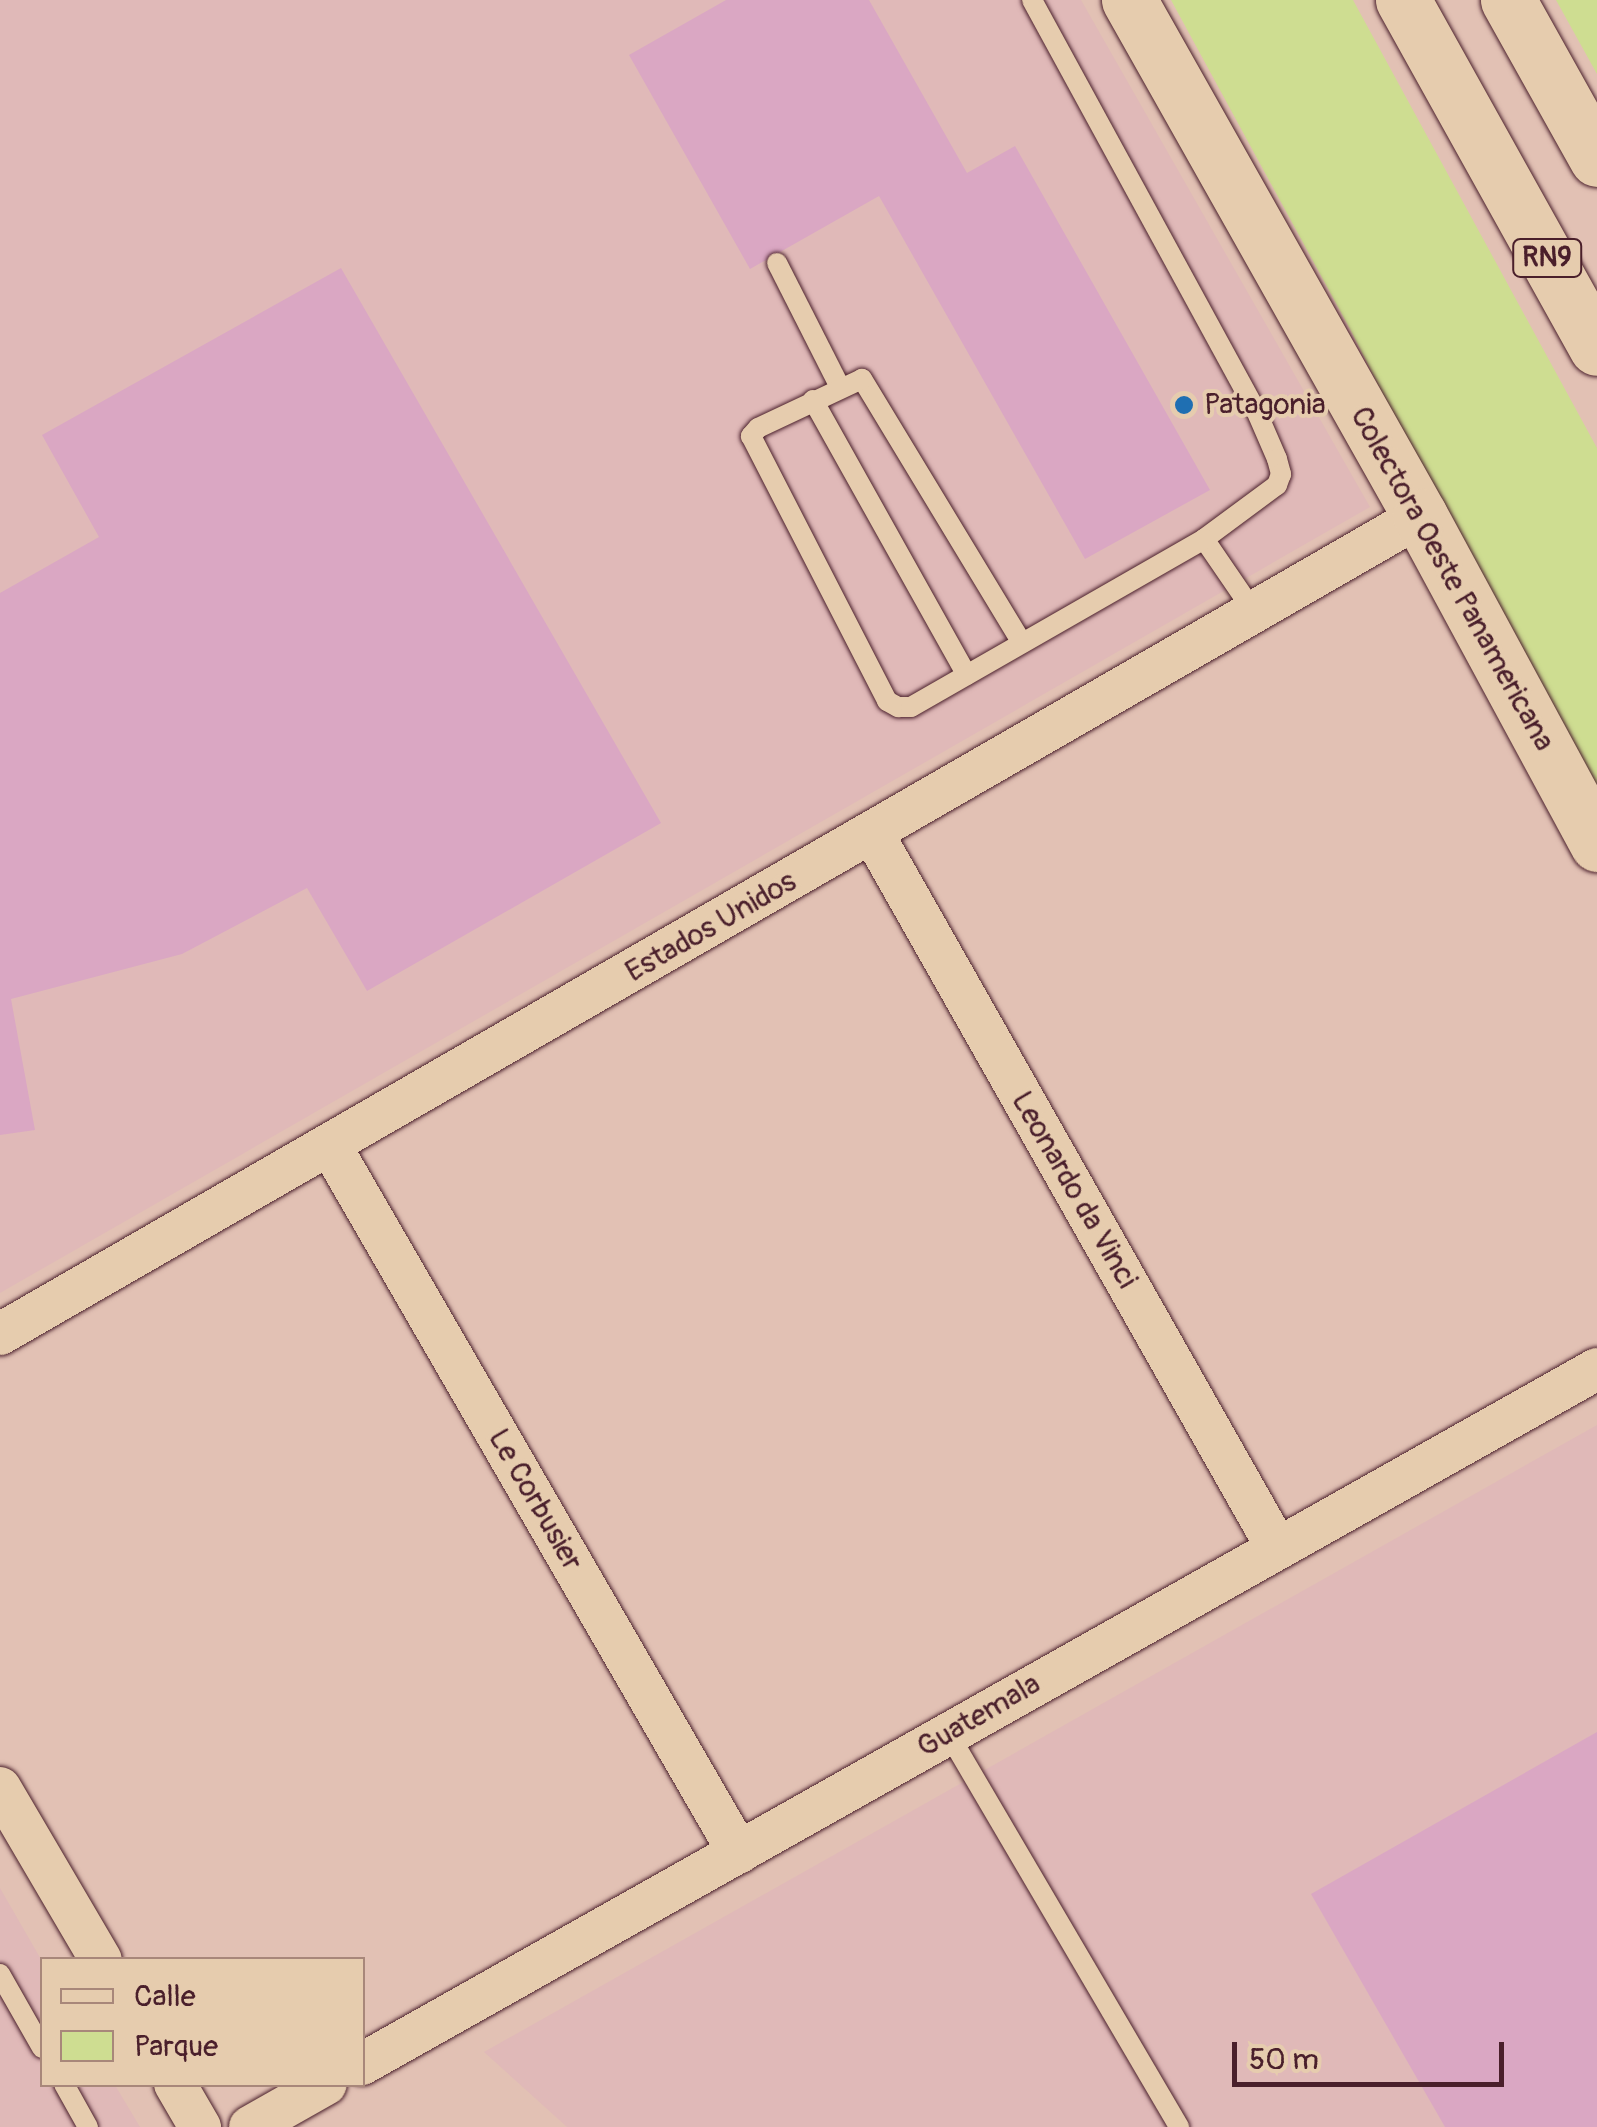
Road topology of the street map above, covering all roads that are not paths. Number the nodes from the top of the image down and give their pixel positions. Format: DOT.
graph roads {
  1 [pos="1032,0"];
  2 [pos="1129,0"];
  3 [pos="1403,0"];
  4 [pos="1508,0"];
  5 [pos="1597,159"];
  6 [pos="777,263"];
  7 [pos="1597,348"];
  8 [pos="840,386"];
  9 [pos="813,400"];
  10 [pos="1420,516"];
  11 [pos="1204,539"];
  12 [pos="1254,612"];
  13 [pos="1022,643"];
  14 [pos="967,675"];
  15 [pos="872,834"];
  16 [pos="1597,844"];
  17 [pos="331,1147"];
  18 [pos="0,1334"];
  19 [pos="1597,1369"];
  20 [pos="1276,1546"];
  21 [pos="948,1734"];
  22 [pos="0,1788"];
  23 [pos="739,1853"];
  24 [pos="99,1957"];
  25 [pos="0,1974"];
  26 [pos="40,2044"];
  27 [pos="365,2062"];
  28 [pos="66,2087"];
  29 [pos="177,2087"];
  30 [pos="321,2087"];
  31 [pos="88,2127"];
  32 [pos="200,2127"];
  33 [pos="250,2127"];
  34 [pos="1179,2127"];
  1 -- 11 [label="lane"];
  2 -- 10 [label="main road, Colectora Oeste Panamericana"];
  3 -- 7 [label="main road, RN9"];
  4 -- 5 [label="main road"];
  6 -- 8 [label="lane"];
  8 -- 9 [label="lane"];
  8 -- 13 [label="lane"];
  9 -- 14 [label="lane"];
  9 -- 14 [label="lane"];
  10 -- 12 [label="street, Estados Unidos"];
  10 -- 16 [label="main road, Colectora Oeste Panamericana"];
  11 -- 12 [label="lane"];
  11 -- 13 [label="lane"];
  12 -- 15 [label="street, Estados Unidos"];
  13 -- 14 [label="lane"];
  15 -- 17 [label="street, Estados Unidos"];
  15 -- 20 [label="street, Leonardo da Vinci"];
  17 -- 18 [label="street, Estados Unidos"];
  17 -- 23 [label="street, Le Corbusier"];
  19 -- 20 [label="street, Guatemala"];
  20 -- 21 [label="street, Guatemala"];
  21 -- 23 [label="street, Guatemala"];
  21 -- 34 [label="lane"];
  22 -- 24 [label="street"];
  23 -- 27 [label="street, Guatemala"];
  25 -- 26 [label="lane"];
  28 -- 31 [label="lane"];
  29 -- 32 [label="street"];
  30 -- 33 [label="street"];
}
